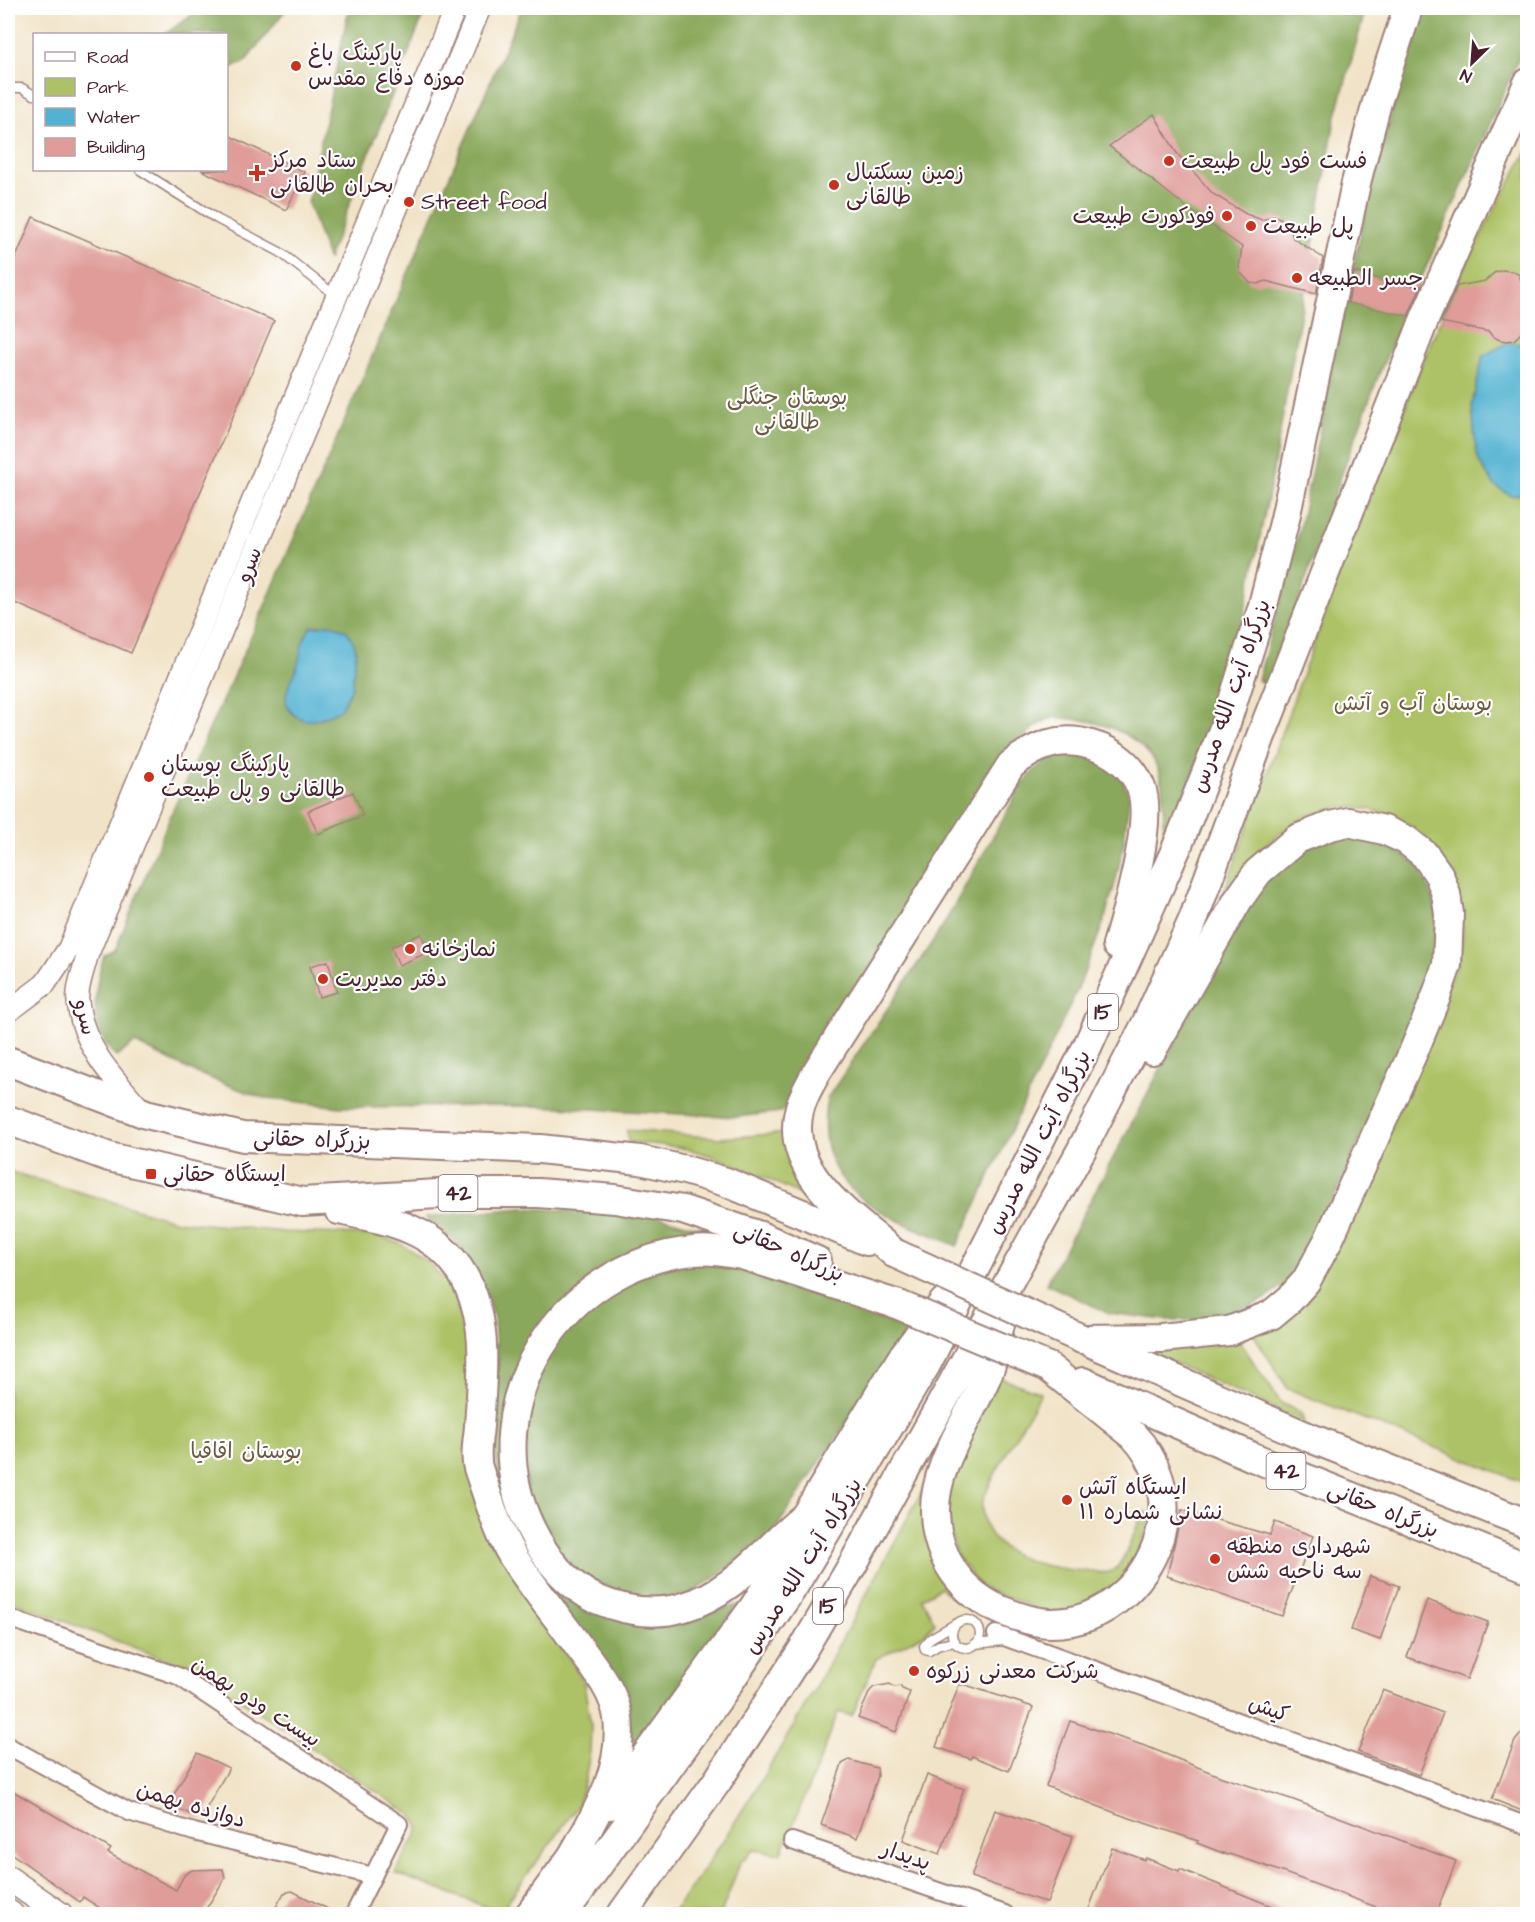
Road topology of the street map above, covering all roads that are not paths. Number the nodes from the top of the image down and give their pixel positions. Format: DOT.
graph roads {
  1 [pos="455,8"];
  2 [pos="480,8"];
  3 [pos="1408,8"];
  4 [pos="1527,83"];
  5 [pos="8,88"];
  6 [pos="33,94"];
  7 [pos="1521,106"];
  8 [pos="142,171"];
  9 [pos="337,296"];
  10 [pos="8,1009"];
  11 [pos="1088,1045"];
  12 [pos="8,1061"];
  13 [pos="146,1114"];
  14 [pos="8,1120"];
  15 [pos="1082,1149"];
  16 [pos="302,1202"];
  17 [pos="990,1240"];
  18 [pos="894,1253"];
  19 [pos="1009,1281"];
  20 [pos="899,1305"];
  21 [pos="1082,1339"];
  22 [pos="1048,1367"];
  23 [pos="856,1483"];
  24 [pos="804,1518"];
  25 [pos="1527,1524"];
  26 [pos="1527,1568"];
  27 [pos="8,1618"];
  28 [pos="975,1623"];
  29 [pos="955,1624"];
  30 [pos="1004,1637"];
  31 [pos="955,1642"];
  32 [pos="975,1644"];
  33 [pos="803,1649"];
  34 [pos="8,1746"];
  35 [pos="1527,1826"];
  36 [pos="792,1840"];
  37 [pos="572,1857"];
  38 [pos="373,1876"];
  39 [pos="8,1878"];
  40 [pos="8,1912"];
  41 [pos="11,1914"];
  42 [pos="57,1914"];
  43 [pos="354,1914"];
  44 [pos="530,1914"];
  45 [pos="563,1914"];
  46 [pos="622,1914"];
  47 [pos="645,1914"];
  48 [pos="1005,1914"];
  1 -- 9 [label="street, سرو"];
  2 -- 13 [label="street, سرو"];
  3 -- 11 [label="highway, بزرگراه آیت الله مدرس / 15"];
  4 -- 7 [label="highway, بزرگراه آیت الله مدرس / 15"];
  5 -- 6 [label="lane"];
  7 -- 15 [label="highway, بزرگراه آیت الله مدرس / 15"];
  8 -- 9 [label="lane"];
  9 -- 10 [label="street, سرو"];
  11 -- 17 [label="highway, بزرگراه آیت الله مدرس / 15"];
  11 -- 18 [label="highway"];
  12 -- 13 [label="highway, بزرگراه حقانی / 42"];
  13 -- 18 [label="highway, بزرگراه حقانی / 42"];
  14 -- 16 [label="highway, بزرگراه حقانی / 42"];
  15 -- 19 [label="highway, بزرگراه آیت الله مدرس / 15"];
  15 -- 21 [label="highway"];
  16 -- 20 [label="highway, بزرگراه حقانی / 42"];
  16 -- 37 [label="highway"];
  17 -- 23 [label="highway, بزرگراه آیت الله مدرس / 15"];
  17 -- 24 [label="highway"];
  18 -- 21 [label="highway, بزرگراه حقانی / 42, bridge"];
  19 -- 22 [label="highway"];
  19 -- 33 [label="highway, بزرگراه آیت الله مدرس / 15"];
  20 -- 22 [label="highway, بزرگراه حقانی / 42, bridge"];
  20 -- 24 [label="highway"];
  21 -- 25 [label="highway, بزرگراه حقانی / 42"];
  22 -- 26 [label="highway, بزرگراه حقانی / 42"];
  23 -- 24 [label="highway"];
  23 -- 45 [label="highway, بزرگراه آیت الله مدرس / 15"];
  24 -- 37 [label="highway"];
  27 -- 38 [label="street, بیست ودو بهمن"];
  28 -- 29 [label="lane"];
  28 -- 30 [label="lane"];
  28 -- 32 [label="lane"];
  29 -- 31 [label="lane"];
  29 -- 31 [label="lane"];
  30 -- 32 [label="lane"];
  30 -- 35 [label="street, کیش"];
  31 -- 32 [label="lane"];
  33 -- 46 [label="highway, بزرگراه آیت الله مدرس / 15"];
  33 -- 47 [label="highway"];
  34 -- 38 [label="street, دوازده بهمن"];
  36 -- 48 [label="street, پدیدار"];
  37 -- 44 [label="highway"];
  38 -- 43 [label="street"];
  39 -- 42 [label="main road"];
  40 -- 41 [label="main road"];
}
